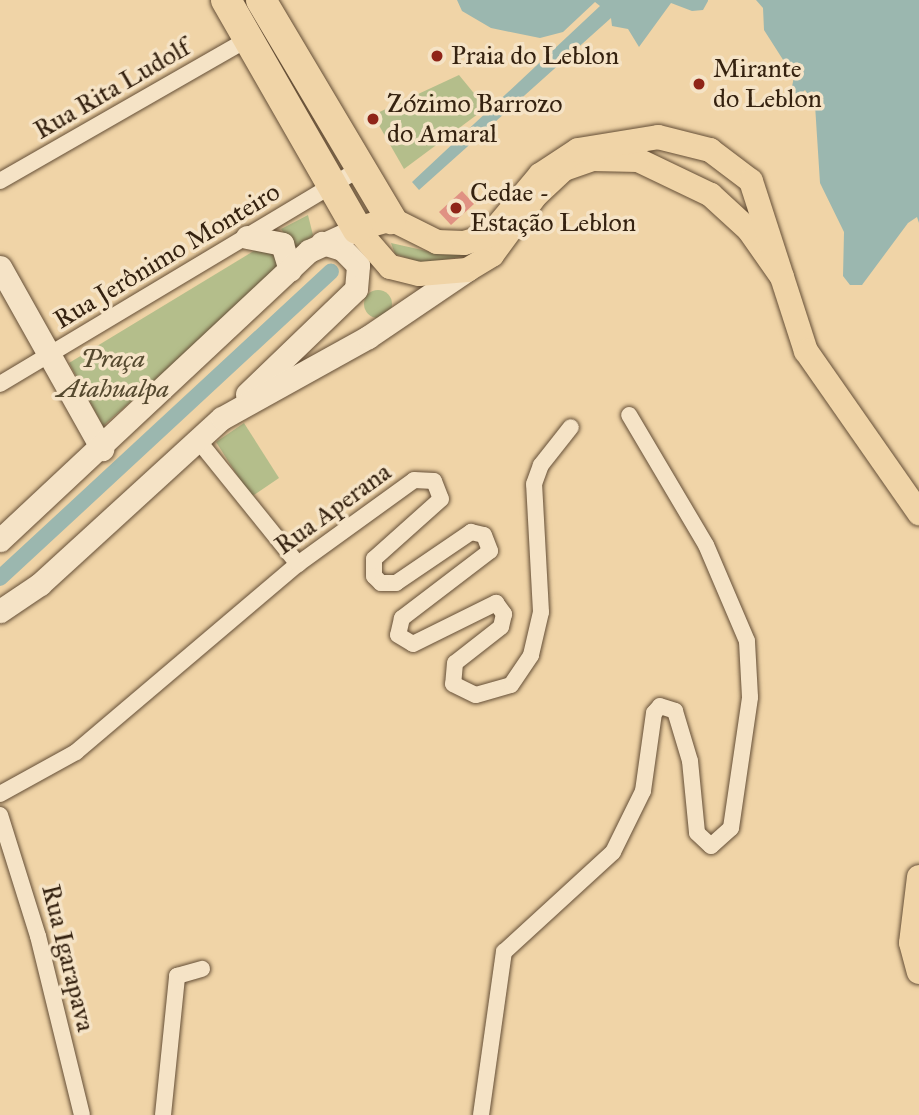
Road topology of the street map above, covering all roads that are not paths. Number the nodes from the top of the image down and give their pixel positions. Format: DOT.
graph roads {
  1 [pos="226,0"];
  2 [pos="261,0"];
  3 [pos="248,39"];
  4 [pos="736,166"];
  5 [pos="358,170"];
  6 [pos="0,181"];
  7 [pos="333,187"];
  8 [pos="711,195"];
  9 [pos="391,219"];
  10 [pos="357,229"];
  11 [pos="247,237"];
  12 [pos="322,243"];
  13 [pos="0,267"];
  14 [pos="290,270"];
  15 [pos="467,270"];
  16 [pos="782,277"];
  17 [pos="50,354"];
  18 [pos="0,384"];
  19 [pos="629,415"];
  20 [pos="222,418"];
  21 [pos="571,427"];
  22 [pos="197,439"];
  23 [pos="102,449"];
  24 [pos="919,513"];
  25 [pos="0,540"];
  26 [pos="298,564"];
  27 [pos="0,611"];
  28 [pos="0,794"];
  29 [pos="0,815"];
  30 [pos="919,877"];
  31 [pos="202,969"];
  32 [pos="919,972"];
  33 [pos="82,1115"];
  34 [pos="163,1115"];
  35 [pos="481,1115"];
  1 -- 3 [label="highway"];
  2 -- 5 [label="highway"];
  3 -- 6 [label="street, Rua Rita Ludolf"];
  3 -- 7 [label="highway"];
  4 -- 8 [label="main road"];
  4 -- 9 [label="main road"];
  4 -- 16 [label="main road"];
  5 -- 7 [label="street, Rua Jerônimo Monteiro"];
  5 -- 9 [label="highway"];
  7 -- 10 [label="highway"];
  7 -- 11 [label="street, Rua Jerônimo Monteiro"];
  8 -- 15 [label="main road"];
  8 -- 16 [label="main road"];
  9 -- 10 [label="main road"];
  10 -- 12 [label="main road"];
  10 -- 15 [label="main road"];
  11 -- 14 [label="main road"];
  11 -- 17 [label="street, Rua Jerônimo Monteiro"];
  12 -- 14 [label="main road"];
  12 -- 20 [label="main road"];
  13 -- 17 [label="main road"];
  14 -- 23 [label="main road"];
  15 -- 20 [label="main road"];
  16 -- 24 [label="main road"];
  17 -- 18 [label="street, Rua Jerônimo Monteiro"];
  17 -- 23 [label="main road"];
  19 -- 35 [label="street"];
  20 -- 22 [label="main road"];
  21 -- 26 [label="street, Rua Aperana"];
  22 -- 26 [label="street"];
  22 -- 27 [label="main road"];
  23 -- 25 [label="main road"];
  26 -- 28 [label="street, Rua Aperana"];
  29 -- 33 [label="street, Rua Igarapava"];
  30 -- 32 [label="main road"];
  31 -- 34 [label="street"];
}
